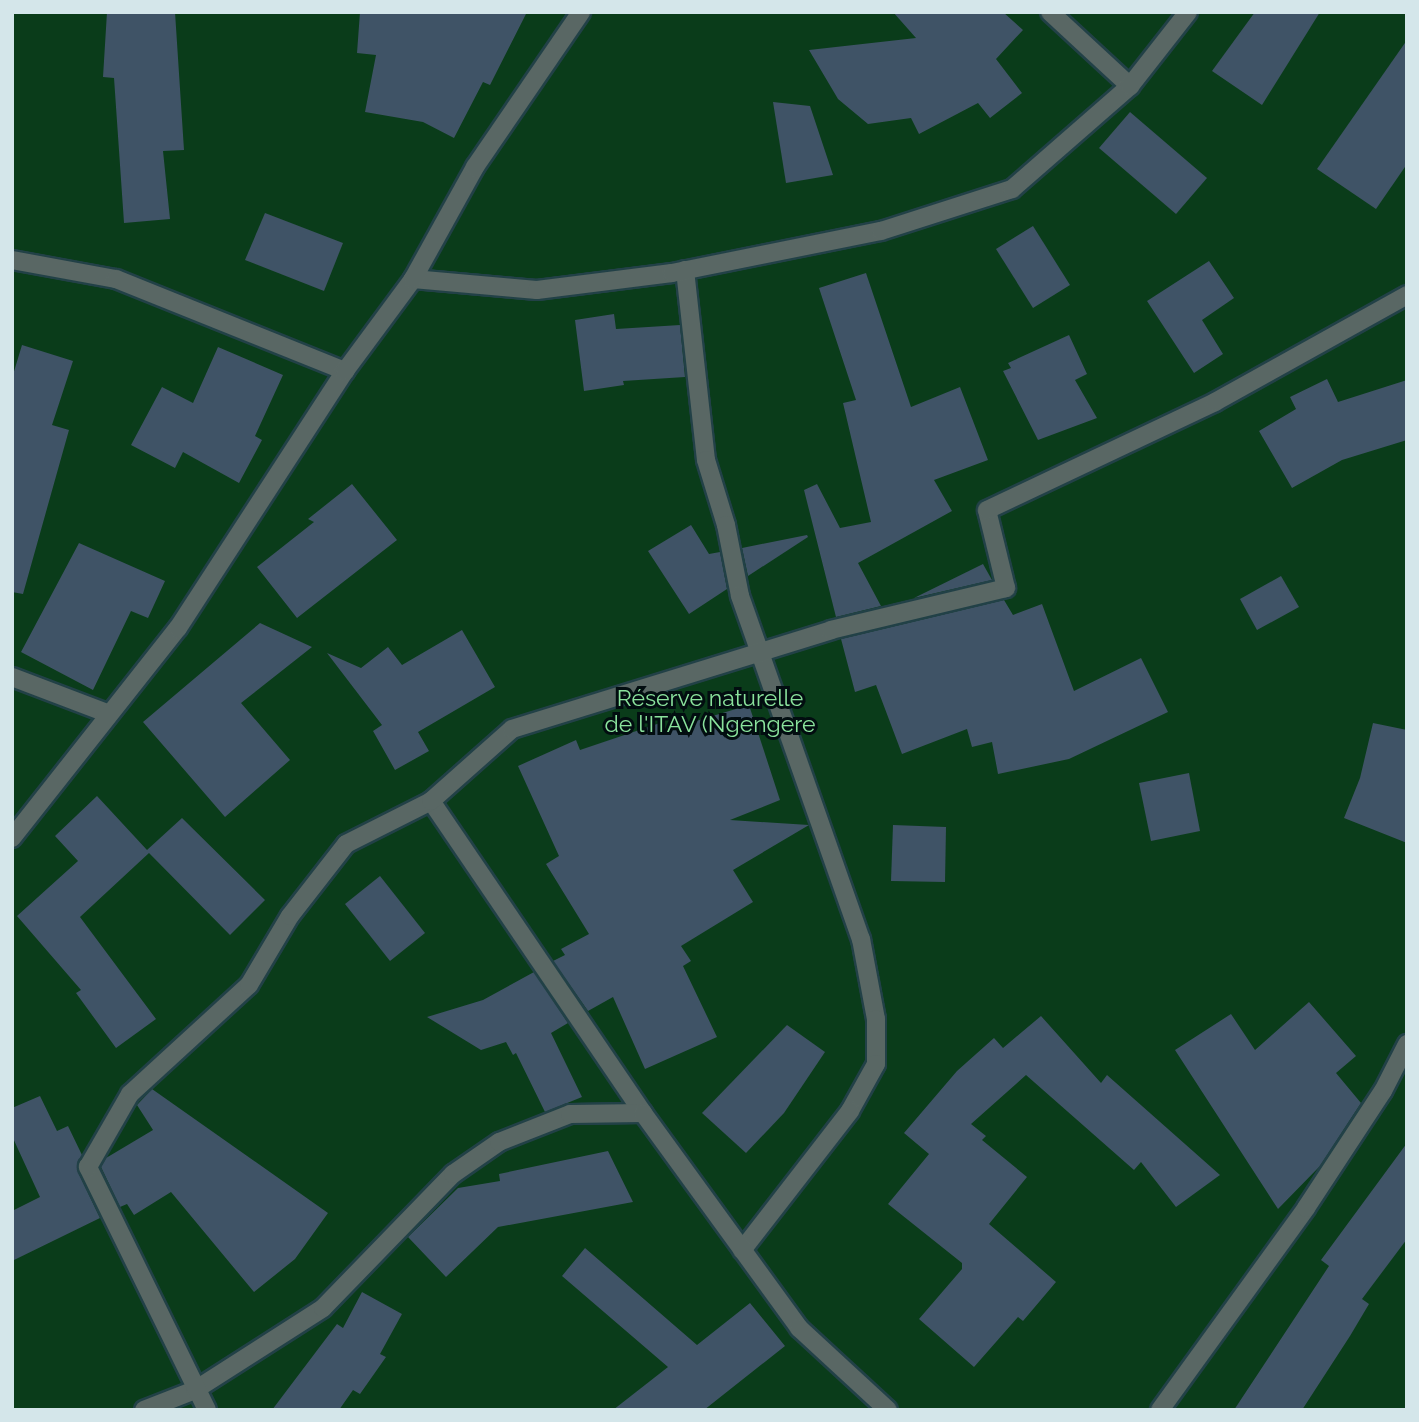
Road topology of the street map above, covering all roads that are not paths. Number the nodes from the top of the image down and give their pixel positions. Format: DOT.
graph roads {
  1 [pos="581,12"];
  2 [pos="1050,12"];
  3 [pos="1188,12"];
  4 [pos="1130,86"];
  5 [pos="12,260"];
  6 [pos="685,270"];
  7 [pos="413,279"];
  8 [pos="1407,295"];
  9 [pos="345,371"];
  10 [pos="760,651"];
  11 [pos="12,677"];
  12 [pos="107,713"];
  13 [pos="431,801"];
  14 [pos="12,838"];
  15 [pos="1407,1044"];
  16 [pos="643,1114"];
  17 [pos="742,1250"];
  18 [pos="195,1390"];
  19 [pos="144,1410"];
  20 [pos="207,1410"];
  21 [pos="888,1410"];
  22 [pos="1160,1410"];
  1 -- 7 [label="street"];
  2 -- 4 [label="street"];
  3 -- 4 [label="street"];
  4 -- 6 [label="street"];
  5 -- 9 [label="street"];
  6 -- 7 [label="street"];
  6 -- 10 [label="street"];
  7 -- 9 [label="street"];
  8 -- 10 [label="street"];
  9 -- 12 [label="street"];
  10 -- 13 [label="street"];
  10 -- 17 [label="street"];
  11 -- 12 [label="street"];
  12 -- 14 [label="street"];
  13 -- 16 [label="street"];
  13 -- 18 [label="street"];
  15 -- 22 [label="street"];
  16 -- 17 [label="street"];
  16 -- 18 [label="street"];
  17 -- 21 [label="street"];
  18 -- 19 [label="street"];
  18 -- 20 [label="street"];
}
